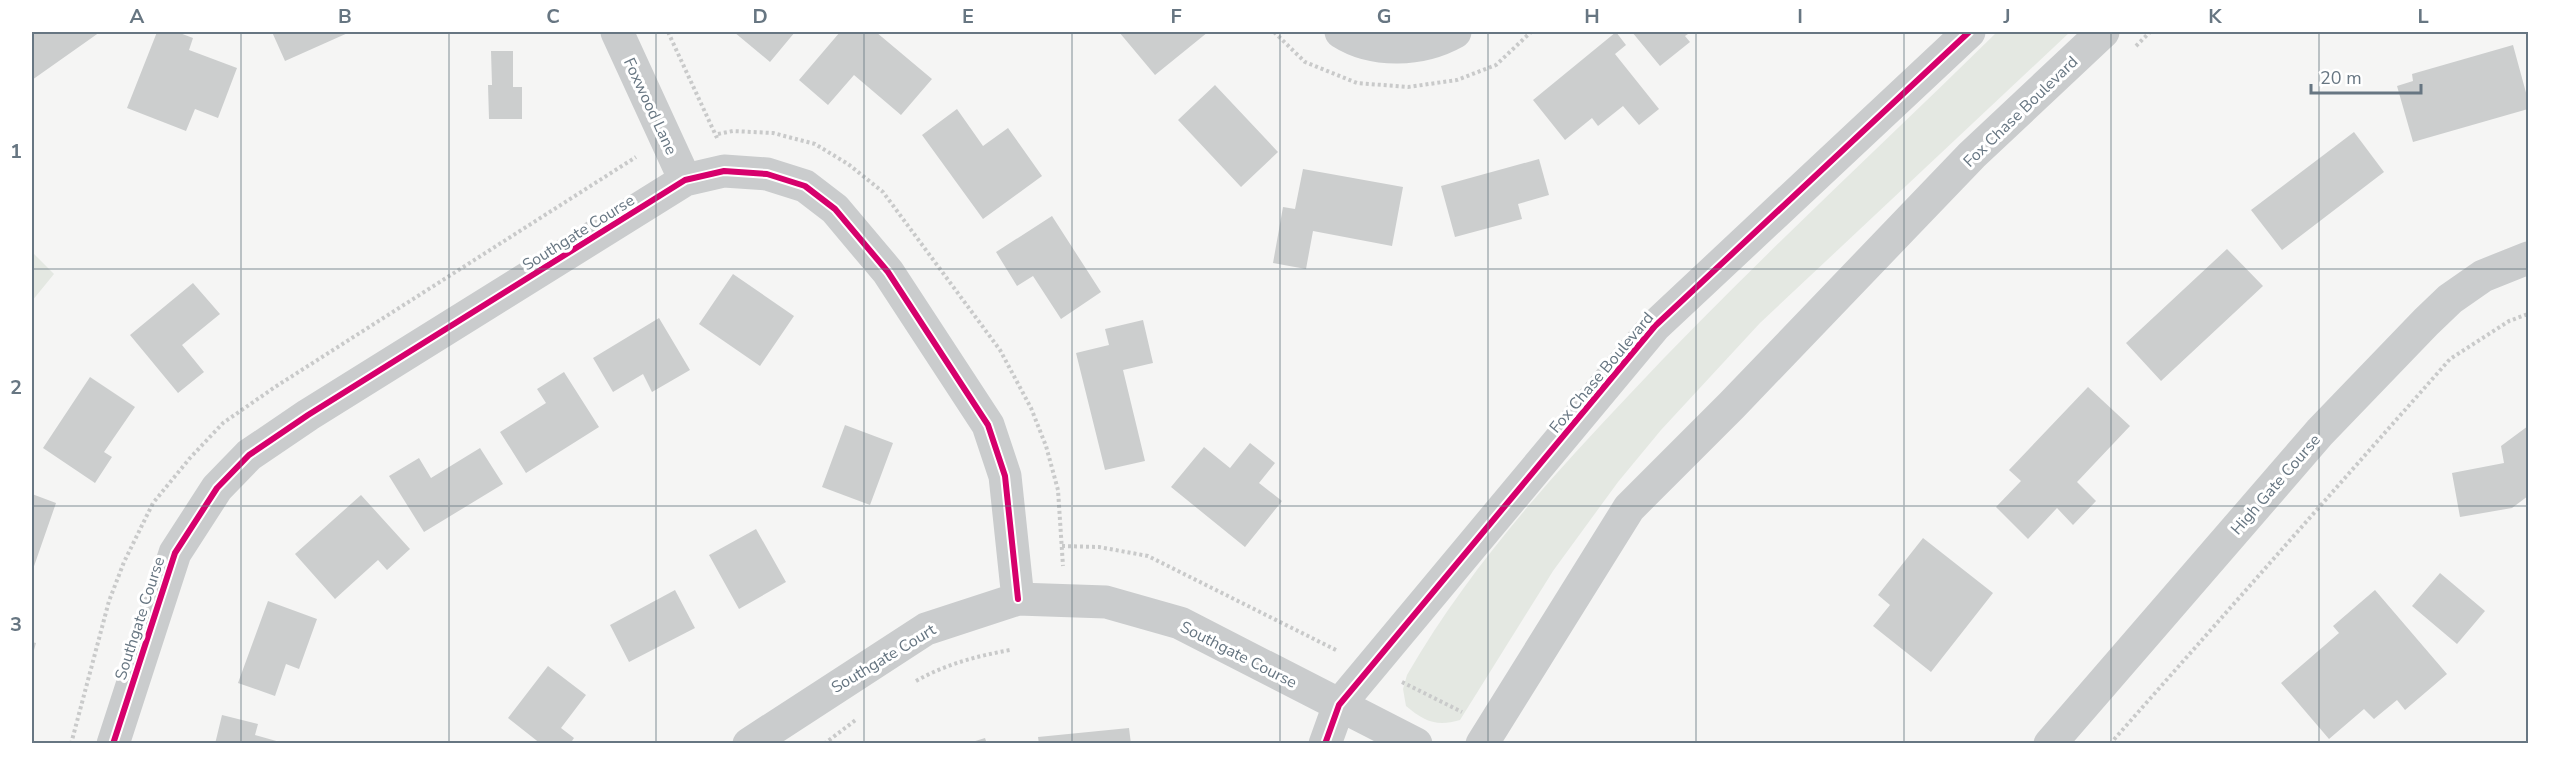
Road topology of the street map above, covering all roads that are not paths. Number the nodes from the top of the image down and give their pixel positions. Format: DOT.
graph roads {
  1 [pos="617,32"];
  2 [pos="1341,32"];
  3 [pos="1455,32"];
  4 [pos="1969,32"];
  5 [pos="2103,32"];
  6 [pos="685,180"];
  7 [pos="2529,258"];
  8 [pos="1018,599"];
  9 [pos="1065,600"];
  10 [pos="1339,705"];
  11 [pos="1487,735"];
  12 [pos="113,744"];
  13 [pos="749,744"];
  14 [pos="1325,744"];
  15 [pos="1416,744"];
  16 [pos="2050,744"];
  1 -- 6 [label="street, Foxwood Lane"];
  2 -- 3 [label="street"];
  4 -- 10 [label="street, Fox Chase Boulevard"];
  5 -- 11 [label="street, Fox Chase Boulevard"];
  6 -- 8 [label="street, Southgate Course"];
  6 -- 12 [label="street, Southgate Course"];
  7 -- 16 [label="street, High Gate Course"];
  8 -- 9 [label="street, Southgate Court"];
  8 -- 13 [label="street, Southgate Court"];
  9 -- 10 [label="street, Southgate Course"];
  10 -- 14 [label="street, Fox Chase Boulevard"];
  10 -- 15 [label="street"];
}
